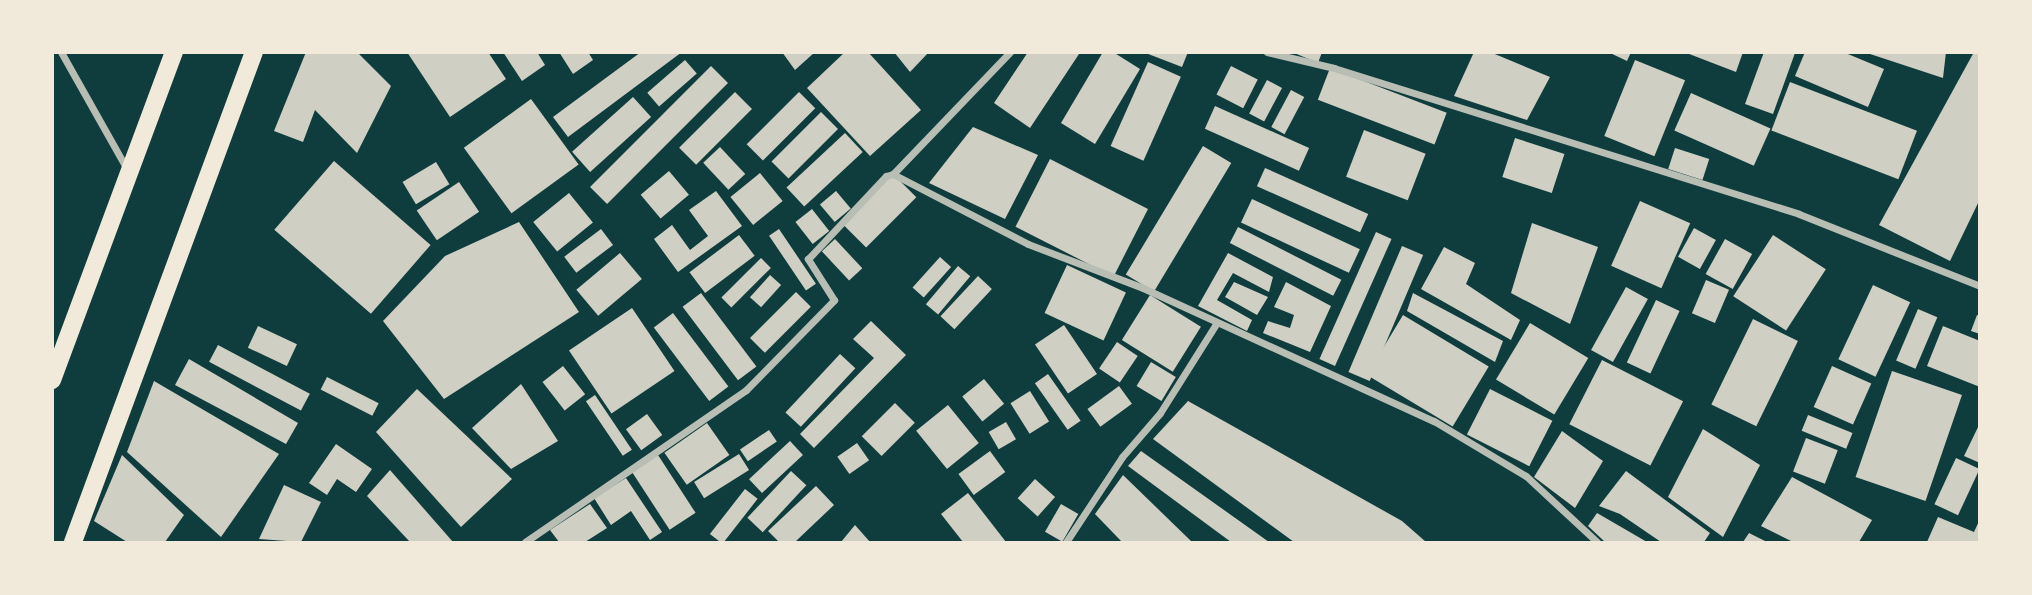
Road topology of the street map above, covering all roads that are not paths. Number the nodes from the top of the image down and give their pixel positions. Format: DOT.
graph roads {
  1 [pos="61,52"];
  2 [pos="174,52"];
  3 [pos="254,52"];
  4 [pos="1010,52"];
  5 [pos="1267,52"];
  6 [pos="130,174"];
  7 [pos="893,174"];
  8 [pos="1979,286"];
  9 [pos="1216,324"];
  10 [pos="52,380"];
  11 [pos="73,542"];
  12 [pos="525,542"];
  13 [pos="1066,542"];
  14 [pos="1597,542"];
  1 -- 6 [label="street"];
  2 -- 6 [label="main road"];
  3 -- 11 [label="main road"];
  4 -- 7 [label="street"];
  5 -- 8 [label="street"];
  6 -- 10 [label="main road"];
  7 -- 9 [label="street"];
  7 -- 12 [label="street"];
  9 -- 13 [label="street"];
  9 -- 14 [label="street"];
}
